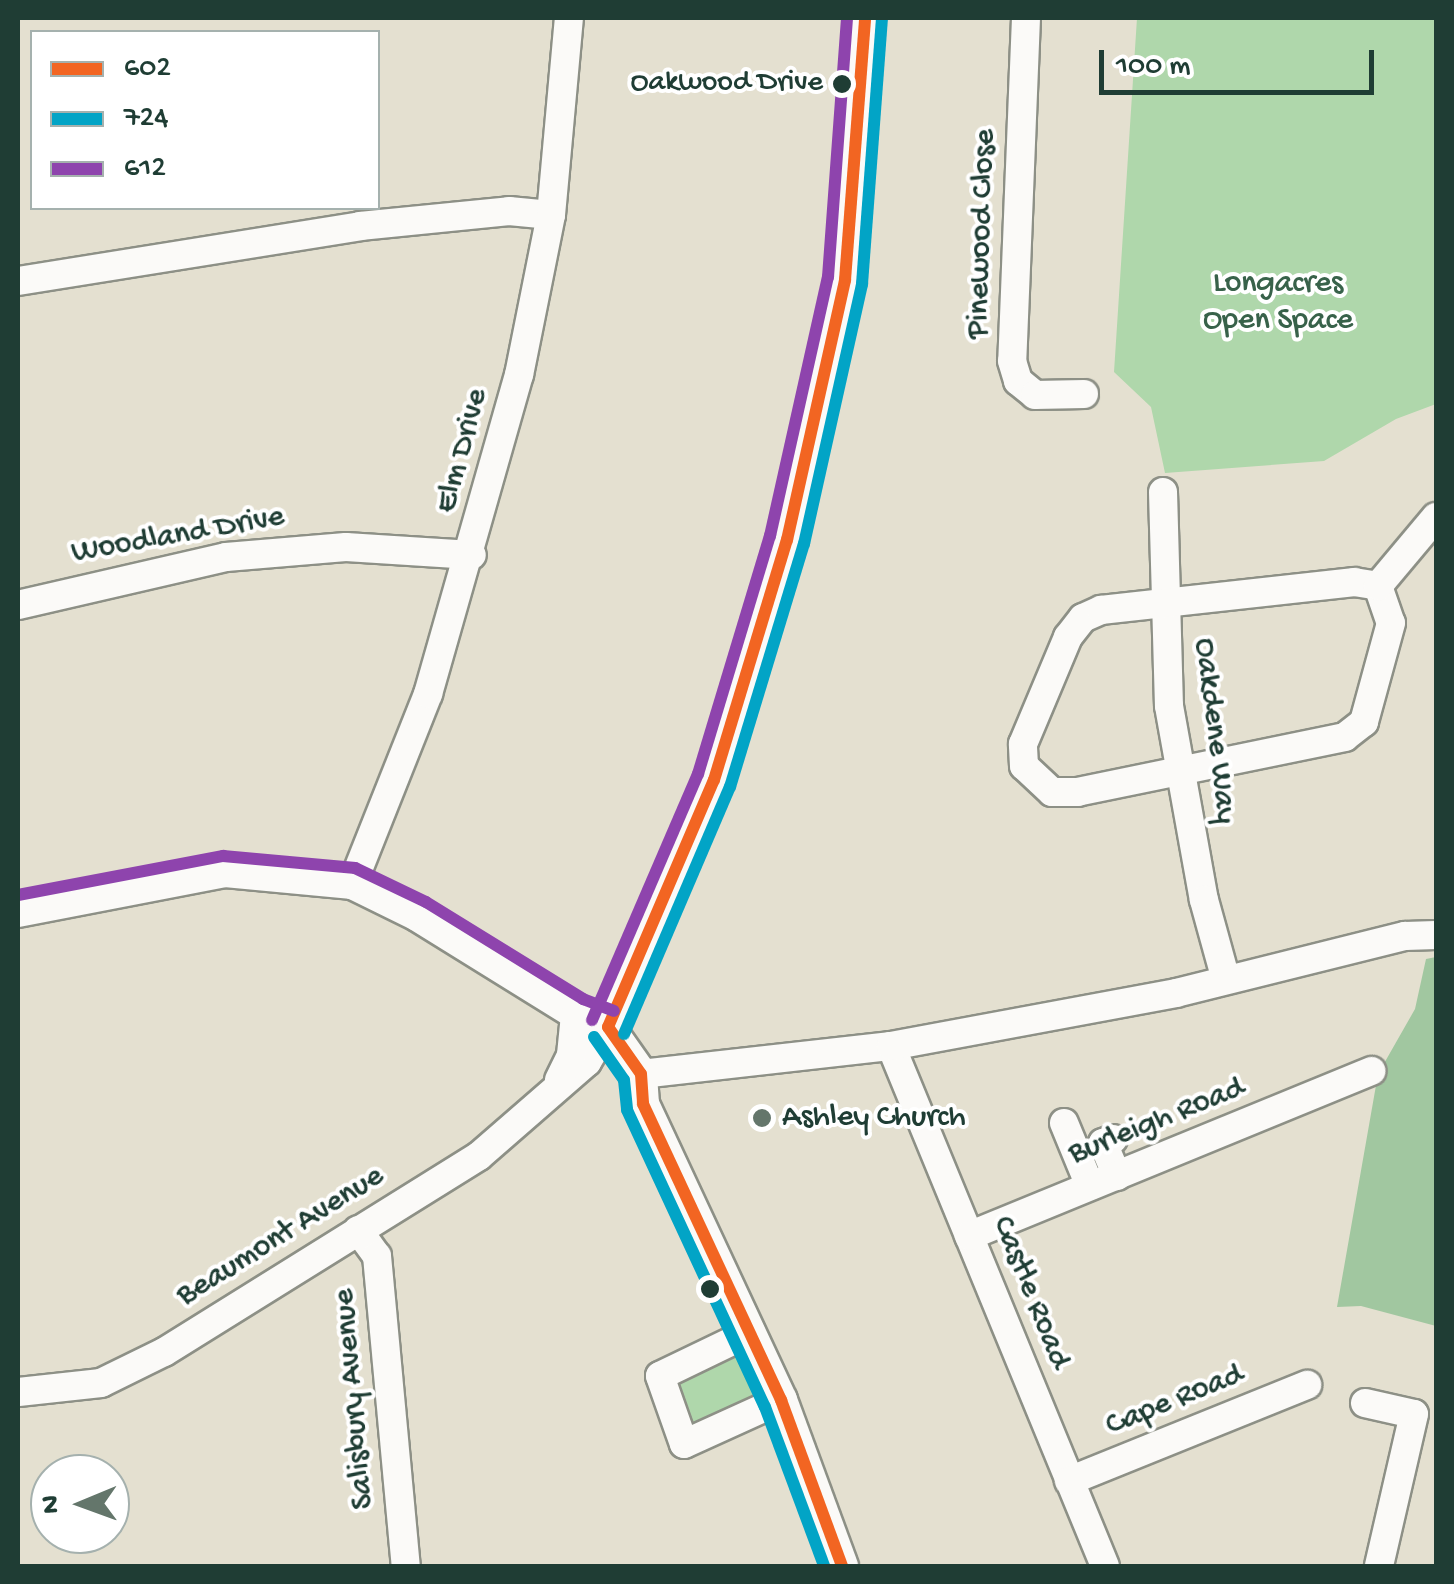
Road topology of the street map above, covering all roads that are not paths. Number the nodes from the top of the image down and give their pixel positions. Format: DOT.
graph roads {
  1 [pos="569,18"];
  2 [pos="866,18"];
  3 [pos="1026,18"];
  4 [pos="551,215"];
  5 [pos="18,282"];
  6 [pos="1084,394"];
  7 [pos="1164,492"];
  8 [pos="1436,517"];
  9 [pos="472,555"];
  10 [pos="1378,586"];
  11 [pos="1165,601"];
  12 [pos="18,606"];
  13 [pos="1180,772"];
  14 [pos="352,885"];
  15 [pos="18,913"];
  16 [pos="1436,918"];
  17 [pos="1436,935"];
  18 [pos="1406,936"];
  19 [pos="1225,976"];
  20 [pos="575,1015"];
  21 [pos="608,1027"];
  22 [pos="891,1046"];
  23 [pos="1371,1071"];
  24 [pos="641,1074"];
  25 [pos="555,1085"];
  26 [pos="1064,1122"];
  27 [pos="1113,1139"];
  28 [pos="1117,1176"];
  29 [pos="1090,1186"];
  30 [pos="358,1230"];
  31 [pos="969,1236"];
  32 [pos="751,1332"];
  33 [pos="1307,1385"];
  34 [pos="18,1392"];
  35 [pos="781,1400"];
  36 [pos="1365,1403"];
  37 [pos="1069,1481"];
  38 [pos="406,1566"];
  39 [pos="842,1566"];
  40 [pos="1105,1566"];
  41 [pos="1379,1566"];
  1 -- 4 [label="street, Elm Drive"];
  2 -- 21 [label="main road"];
  3 -- 6 [label="street, Pinewood Close"];
  4 -- 5 [label="street"];
  4 -- 9 [label="street, Elm Drive"];
  7 -- 11 [label="street, Oakdene Way"];
  8 -- 10 [label="street"];
  9 -- 12 [label="street, Woodland Drive"];
  9 -- 14 [label="street, Elm Drive"];
  10 -- 11 [label="street"];
  10 -- 13 [label="street"];
  11 -- 13 [label="street, Oakdene Way"];
  11 -- 13 [label="street"];
  13 -- 19 [label="street, Oakdene Way"];
  14 -- 15 [label="street"];
  14 -- 20 [label="street"];
  16 -- 18 [label="street"];
  17 -- 18 [label="street"];
  18 -- 19 [label="street"];
  19 -- 22 [label="street"];
  20 -- 21 [label="street"];
  20 -- 25 [label="street, Beaumont Avenue"];
  21 -- 24 [label="main road"];
  21 -- 25 [label="street, Beaumont Avenue"];
  22 -- 24 [label="street"];
  22 -- 31 [label="street, Castle Road"];
  23 -- 28 [label="street, Burleigh Road"];
  24 -- 32 [label="main road"];
  25 -- 30 [label="street, Beaumont Avenue"];
  26 -- 29 [label="street"];
  27 -- 28 [label="street"];
  28 -- 29 [label="street, Burleigh Road"];
  29 -- 31 [label="street, Burleigh Road"];
  30 -- 34 [label="street, Beaumont Avenue"];
  30 -- 38 [label="street, Salisbury Avenue"];
  31 -- 37 [label="street, Castle Road"];
  32 -- 35 [label="main road"];
  32 -- 35 [label="street"];
  33 -- 37 [label="street, Cape Road"];
  35 -- 39 [label="main road"];
  36 -- 41 [label="street"];
  37 -- 40 [label="street, Castle Road"];
}
